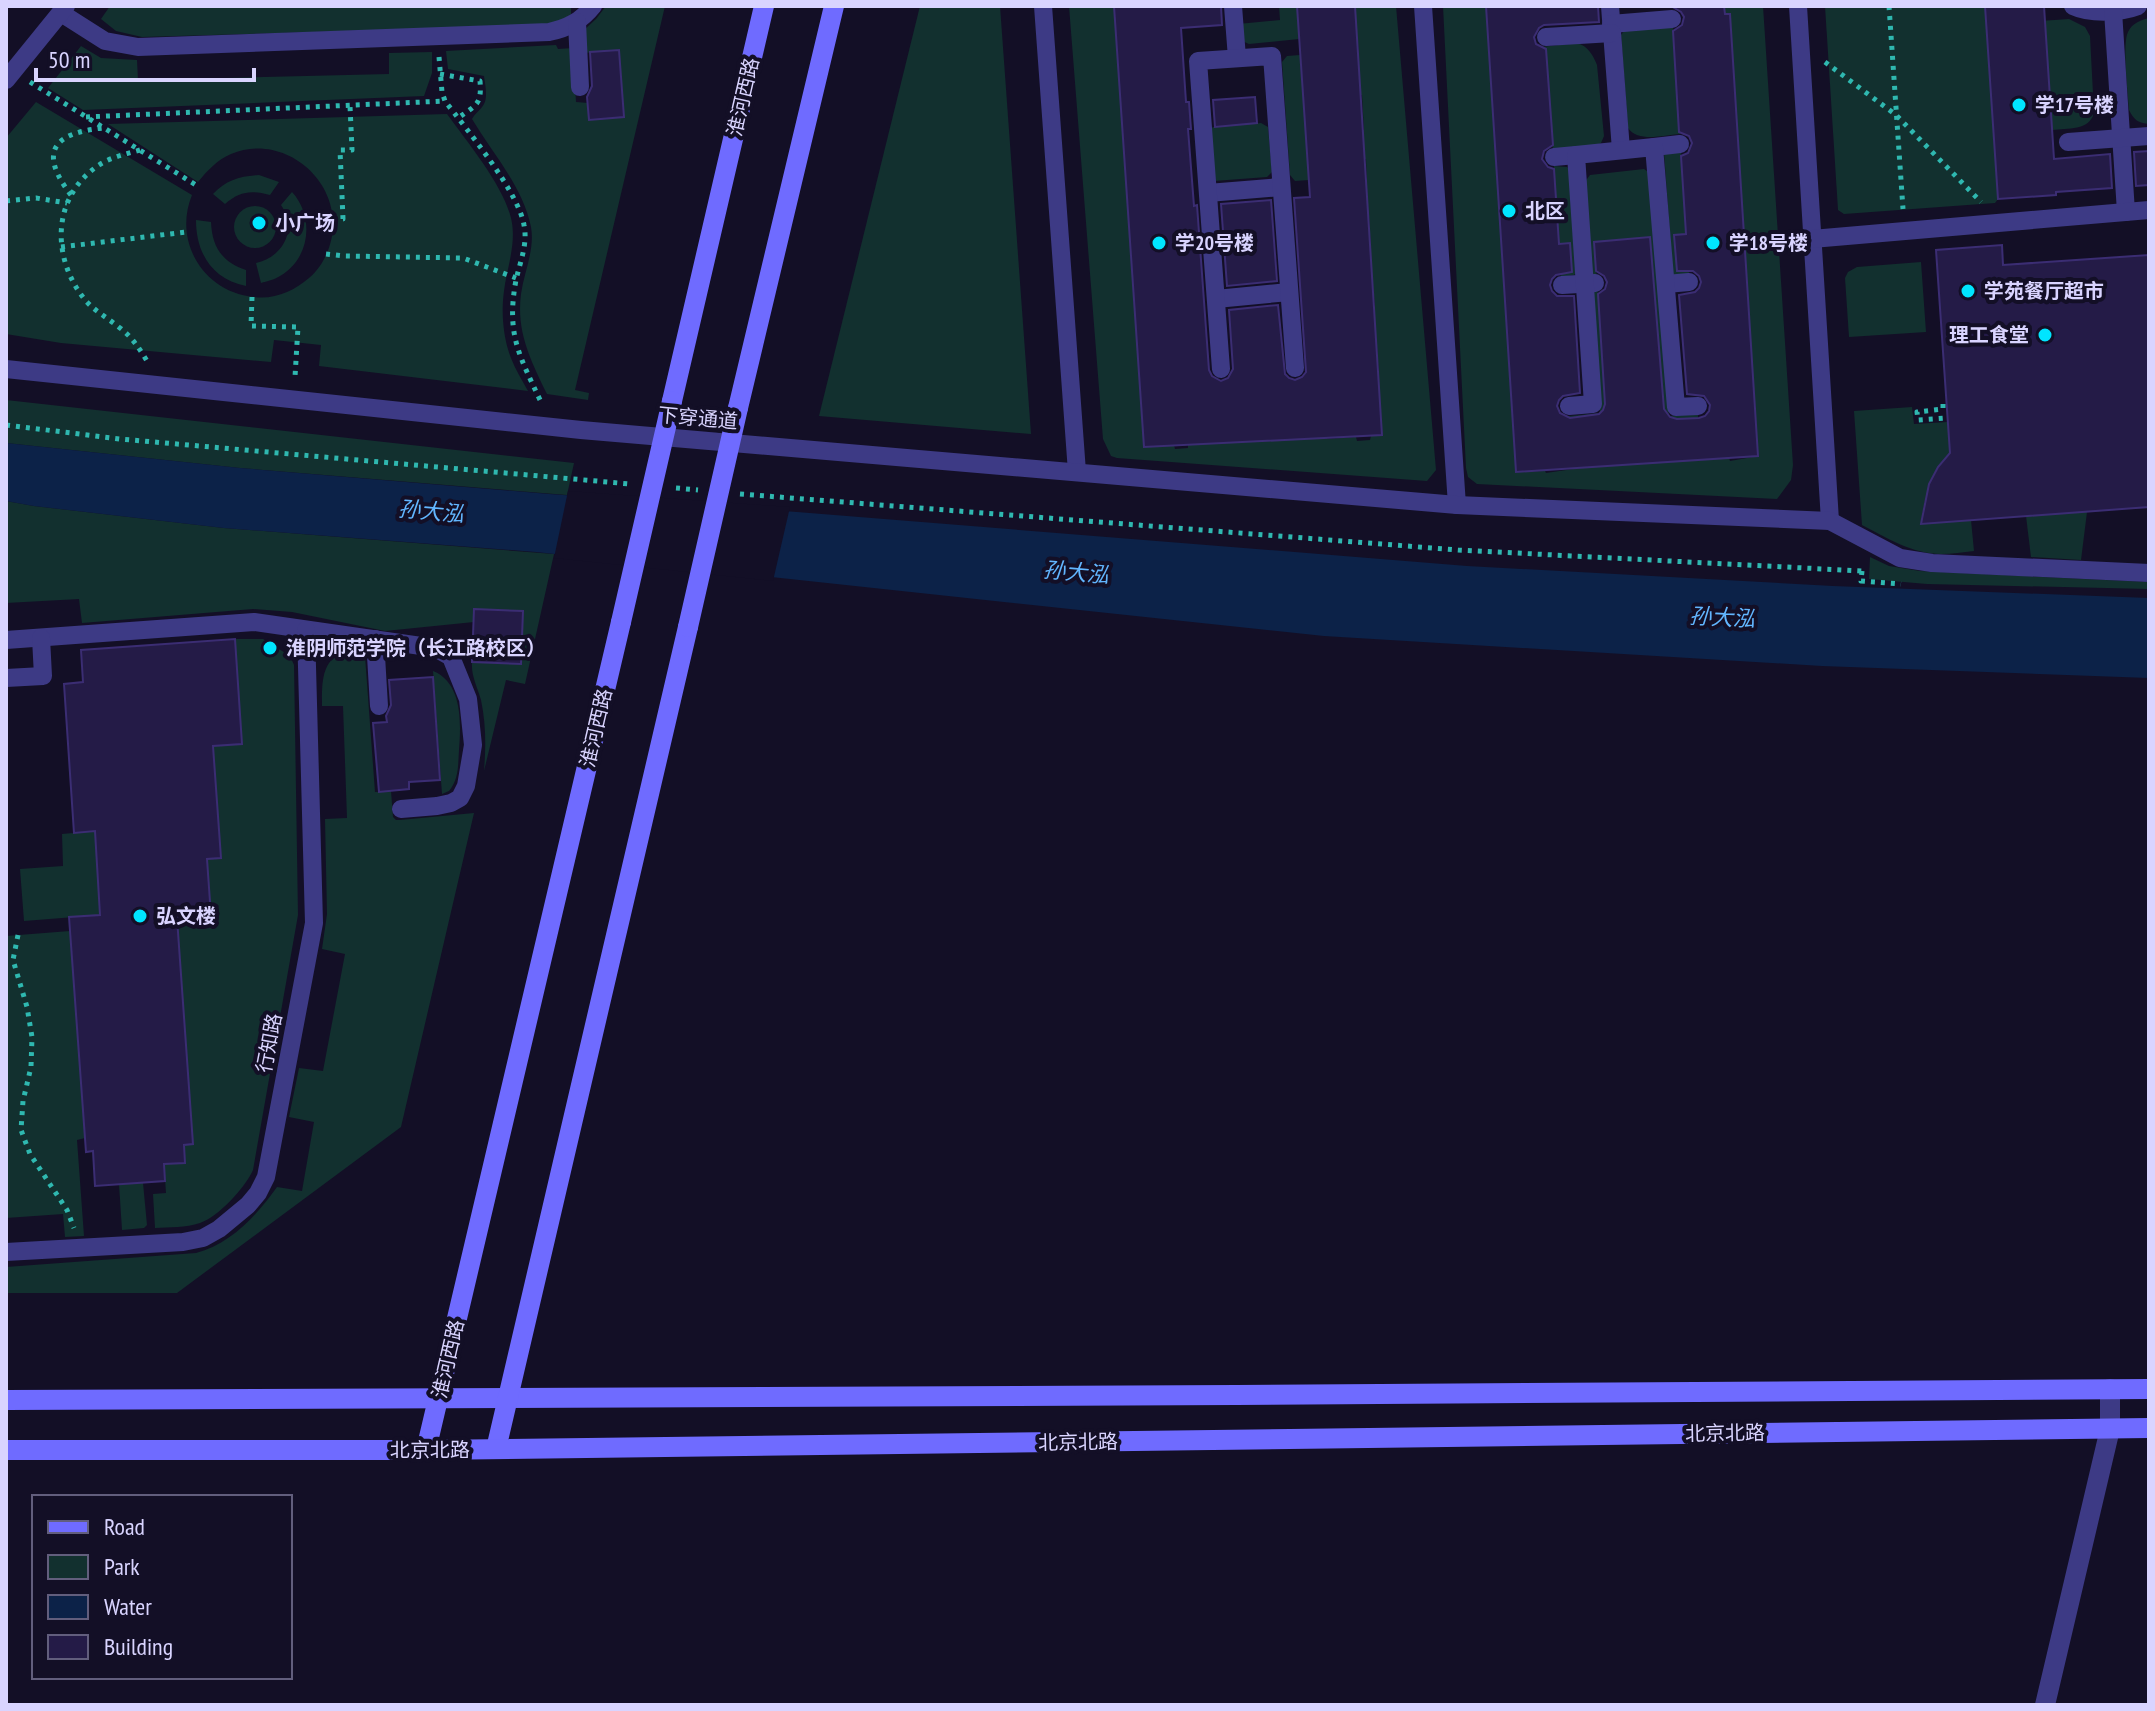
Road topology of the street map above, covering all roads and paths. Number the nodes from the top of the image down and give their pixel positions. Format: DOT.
graph roads {
  1 [pos="593,6"];
  2 [pos="764,6"];
  3 [pos="834,6"];
  4 [pos="1043,6"];
  5 [pos="1233,6"];
  6 [pos="1423,6"];
  7 [pos="1798,6"];
  8 [pos="1889,6"];
  9 [pos="2073,6"];
  10 [pos="2138,6"];
  11 [pos="63,10"];
  12 [pos="2113,11"];
  13 [pos="1672,19"];
  14 [pos="1611,21"];
  15 [pos="577,22"];
  16 [pos="437,36"];
  17 [pos="1546,37"];
  18 [pos="1237,58"];
  19 [pos="1821,59"];
  20 [pos="440,74"];
  21 [pos="10,76"];
  22 [pos="580,87"];
  23 [pos="445,101"];
  24 [pos="350,106"];
  25 [pos="1896,115"];
  26 [pos="86,117"];
  27 [pos="458,118"];
  28 [pos="104,128"];
  29 [pos="2149,136"];
  30 [pos="2121,138"];
  31 [pos="2068,142"];
  32 [pos="1680,144"];
  33 [pos="1654,147"];
  34 [pos="140,150"];
  35 [pos="1621,150"];
  36 [pos="1576,155"];
  37 [pos="1554,157"];
  38 [pos="196,185"];
  39 [pos="1281,187"];
  40 [pos="1208,193"];
  41 [pos="71,195"];
  42 [pos="6,201"];
  43 [pos="67,203"];
  44 [pos="1987,208"];
  45 [pos="2149,210"];
  46 [pos="2126,212"];
  47 [pos="1903,215"];
  48 [pos="333,220"];
  49 [pos="186,232"];
  50 [pos="1812,239"];
  51 [pos="61,247"];
  52 [pos="326,254"];
  53 [pos="516,278"];
  54 [pos="1661,280"];
  55 [pos="1689,282"];
  56 [pos="1591,284"];
  57 [pos="1562,285"];
  58 [pos="1289,292"];
  59 [pos="252,297"];
  60 [pos="1216,299"];
  61 [pos="147,361"];
  62 [pos="1295,368"];
  63 [pos="6,369"];
  64 [pos="1221,369"];
  65 [pos="295,377"];
  66 [pos="541,402"];
  67 [pos="1943,404"];
  68 [pos="1569,406"];
  69 [pos="1698,406"];
  70 [pos="1948,418"];
  71 [pos="6,425"];
  72 [pos="1077,472"];
  73 [pos="641,485"];
  74 [pos="672,488"];
  75 [pos="704,491"];
  76 [pos="736,494"];
  77 [pos="1457,505"];
  78 [pos="1830,521"];
  79 [pos="1862,559"];
  80 [pos="1862,571"];
  81 [pos="2149,573"];
  82 [pos="1861,581"];
  83 [pos="306,630"];
  84 [pos="41,638"];
  85 [pos="375,639"];
  86 [pos="6,640"];
  87 [pos="6,678"];
  88 [pos="379,706"];
  89 [pos="401,809"];
  90 [pos="18,935"];
  91 [pos="79,1248"];
  92 [pos="6,1252"];
  93 [pos="2110,1389"];
  94 [pos="2149,1389"];
  95 [pos="508,1398"];
  96 [pos="438,1399"];
  97 [pos="6,1400"];
  98 [pos="2149,1428"];
  99 [pos="2110,1429"];
  100 [pos="496,1449"];
  101 [pos="6,1450"];
  102 [pos="426,1450"];
  103 [pos="2045,1705"];
  1 -- 15 [label="lane"];
  2 -- 96 [label="main road, 淮河西路, bridge"];
  3 -- 95 [label="main road, bridge"];
  4 -- 72 [label="lane"];
  5 -- 18 [label="lane"];
  6 -- 77 [label="lane"];
  7 -- 50 [label="lane"];
  8 -- 25 [label="path"];
  9 -- 12 [label="lane"];
  10 -- 12 [label="lane"];
  11 -- 16 [label="lane"];
  11 -- 21 [label="lane"];
  12 -- 30 [label="lane"];
  13 -- 14 [label="lane"];
  14 -- 17 [label="lane"];
  14 -- 35 [label="lane"];
  15 -- 16 [label="lane"];
  15 -- 22 [label="lane"];
  16 -- 20 [label="path"];
  18 -- 39 [label="lane"];
  18 -- 40 [label="lane"];
  19 -- 25 [label="path"];
  20 -- 23 [label="path"];
  20 -- 27 [label="path"];
  21 -- 26 [label="path"];
  23 -- 24 [label="path"];
  23 -- 27 [label="path"];
  24 -- 26 [label="path"];
  24 -- 48 [label="path"];
  25 -- 44 [label="path"];
  25 -- 47 [label="path"];
  26 -- 28 [label="path"];
  27 -- 53 [label="path"];
  28 -- 34 [label="path"];
  28 -- 41 [label="path"];
  29 -- 30 [label="lane"];
  30 -- 31 [label="lane"];
  30 -- 46 [label="lane"];
  32 -- 33 [label="lane"];
  33 -- 35 [label="lane"];
  33 -- 54 [label="lane"];
  34 -- 38 [label="path"];
  34 -- 41 [label="path"];
  35 -- 36 [label="lane"];
  36 -- 37 [label="lane"];
  36 -- 56 [label="lane"];
  39 -- 40 [label="lane"];
  39 -- 58 [label="lane"];
  40 -- 60 [label="lane"];
  41 -- 43 [label="path"];
  42 -- 43 [label="path"];
  43 -- 51 [label="path"];
  45 -- 46 [label="lane"];
  46 -- 50 [label="lane"];
  49 -- 51 [label="path"];
  50 -- 78 [label="lane"];
  51 -- 61 [label="path"];
  52 -- 53 [label="path"];
  53 -- 66 [label="path"];
  54 -- 55 [label="lane"];
  54 -- 69 [label="lane"];
  56 -- 57 [label="lane"];
  56 -- 68 [label="lane"];
  58 -- 60 [label="lane"];
  58 -- 62 [label="lane"];
  59 -- 65 [label="path"];
  60 -- 64 [label="lane"];
  63 -- 72 [label="lane, 下穿通道"];
  67 -- 70 [label="path"];
  71 -- 73 [label="path"];
  72 -- 77 [label="lane, 下穿通道"];
  74 -- 75 [label="path"];
  76 -- 80 [label="path"];
  77 -- 78 [label="lane, 下穿通道"];
  78 -- 81 [label="lane"];
  79 -- 80 [label="path"];
  80 -- 82 [label="path"];
  83 -- 84 [label="lane"];
  83 -- 85 [label="lane"];
  83 -- 91 [label="lane, 行知路"];
  84 -- 86 [label="lane"];
  84 -- 87 [label="lane"];
  85 -- 88 [label="lane"];
  85 -- 89 [label="lane"];
  90 -- 91 [label="path"];
  91 -- 92 [label="lane, 行知路"];
  93 -- 94 [label="main road, 北京北路"];
  93 -- 95 [label="main road, 北京北路"];
  93 -- 99 [label="street"];
  95 -- 96 [label="main road, 北京北路"];
  95 -- 100 [label="main road"];
  96 -- 97 [label="main road, 北京北路"];
  96 -- 102 [label="main road, 淮河西路"];
  98 -- 99 [label="main road, 北京北路"];
  99 -- 100 [label="main road, 北京北路"];
  99 -- 103 [label="street"];
  100 -- 102 [label="main road, 北京北路"];
  101 -- 102 [label="main road, 北京北路"];
}
